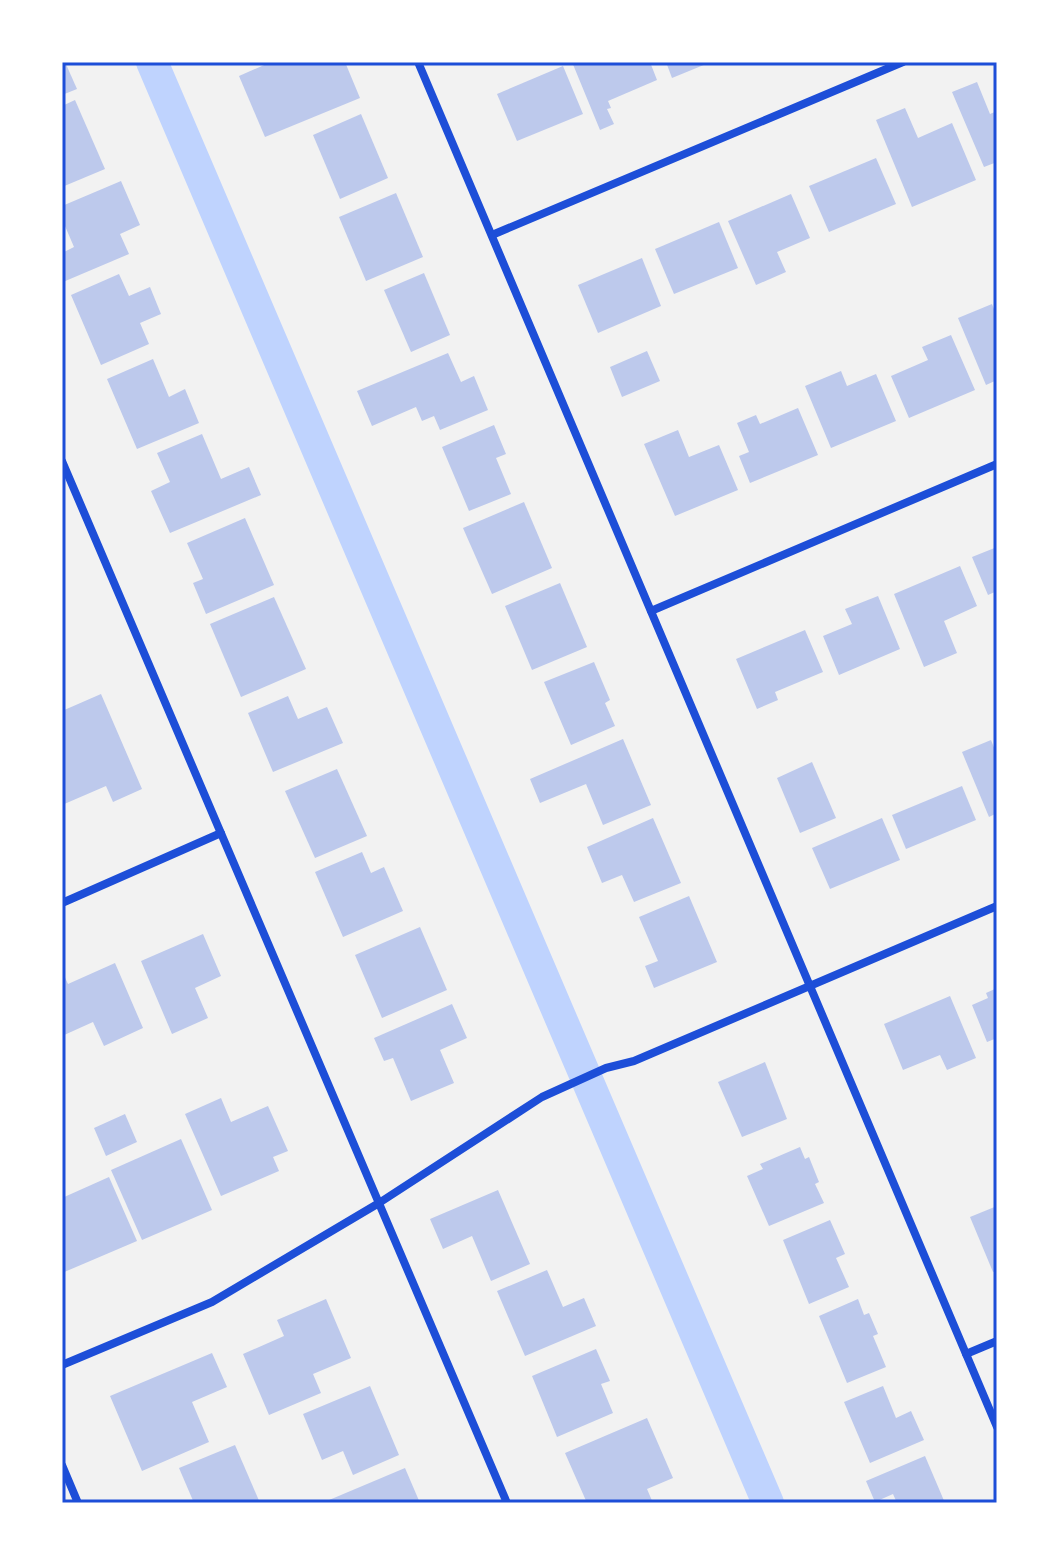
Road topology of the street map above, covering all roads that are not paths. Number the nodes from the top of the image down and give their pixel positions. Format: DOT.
graph roads {
  1 [pos="418,62"];
  2 [pos="903,62"];
  3 [pos="492,235"];
  4 [pos="62,462"];
  5 [pos="997,464"];
  6 [pos="651,611"];
  7 [pos="221,833"];
  8 [pos="62,903"];
  9 [pos="997,906"];
  10 [pos="810,985"];
  11 [pos="379,1203"];
  12 [pos="997,1341"];
  13 [pos="966,1354"];
  14 [pos="62,1365"];
  15 [pos="997,1427"];
  16 [pos="62,1465"];
  17 [pos="78,1503"];
  18 [pos="507,1503"];
  1 -- 3 [label="street"];
  2 -- 3 [label="street"];
  3 -- 6 [label="street"];
  4 -- 7 [label="street"];
  5 -- 6 [label="street"];
  6 -- 10 [label="street"];
  7 -- 8 [label="street"];
  7 -- 11 [label="street"];
  9 -- 10 [label="street"];
  10 -- 11 [label="street"];
  10 -- 13 [label="street"];
  11 -- 14 [label="street"];
  11 -- 18 [label="street"];
  12 -- 13 [label="street"];
  13 -- 15 [label="street"];
  16 -- 17 [label="street"];
}
